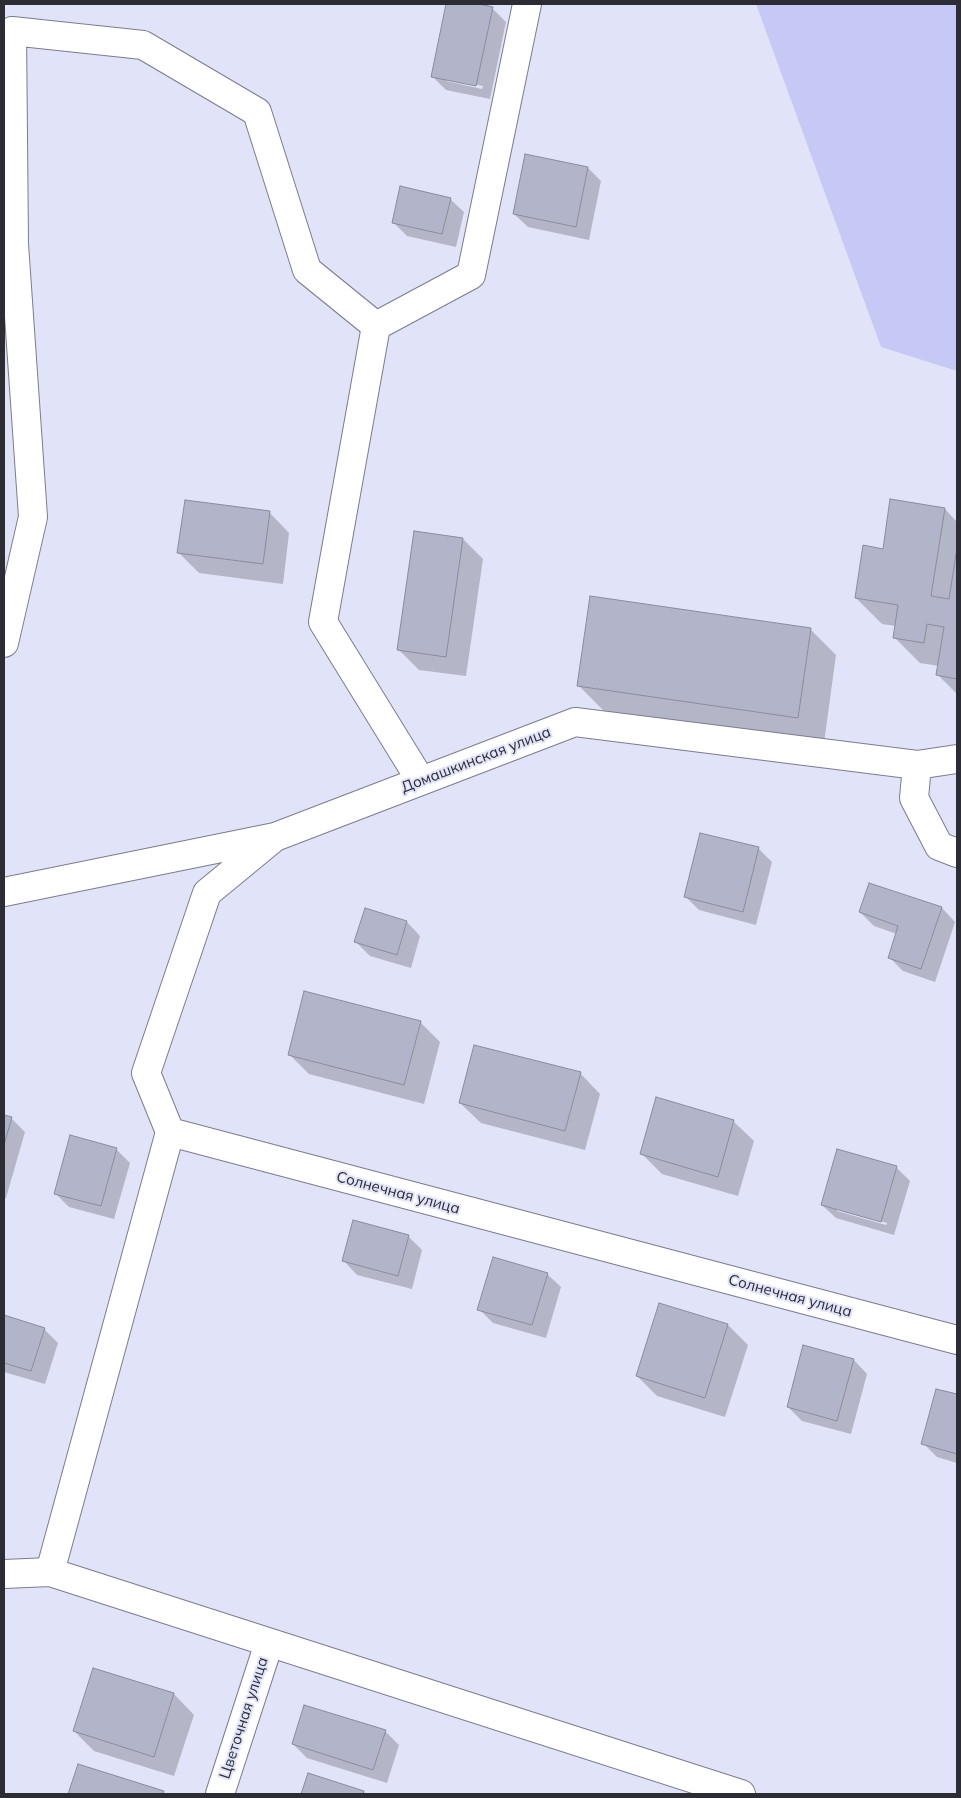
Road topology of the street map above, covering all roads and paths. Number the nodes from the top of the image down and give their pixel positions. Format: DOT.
graph roads {
  1 [pos="527,4"];
  2 [pos="9,242"];
  3 [pos="376,326"];
  4 [pos="4,643"];
  5 [pos="957,759"];
  6 [pos="917,764"];
  7 [pos="421,781"];
  8 [pos="275,837"];
  9 [pos="957,853"];
  10 [pos="4,892"];
  11 [pos="170,1132"];
  12 [pos="957,1340"];
  13 [pos="50,1572"];
  14 [pos="4,1574"];
  15 [pos="268,1643"];
  16 [pos="728,1792"];
  17 [pos="220,1794"];
  1 -- 3 [label="street"];
  2 -- 3 [label="street"];
  2 -- 4 [label="street"];
  3 -- 7 [label="street"];
  5 -- 6 [label="street, Домашкинская улица"];
  6 -- 7 [label="street, Домашкинская улица"];
  6 -- 9 [label="street"];
  7 -- 8 [label="street, Домашкинская улица"];
  8 -- 10 [label="street, Домашкинская улица"];
  8 -- 11 [label="street"];
  11 -- 12 [label="street, Солнечная улица"];
  11 -- 13 [label="street"];
  13 -- 14 [label="street"];
  13 -- 15 [label="street"];
  15 -- 16 [label="street"];
  15 -- 17 [label="street, Цветочная улица"];
}
